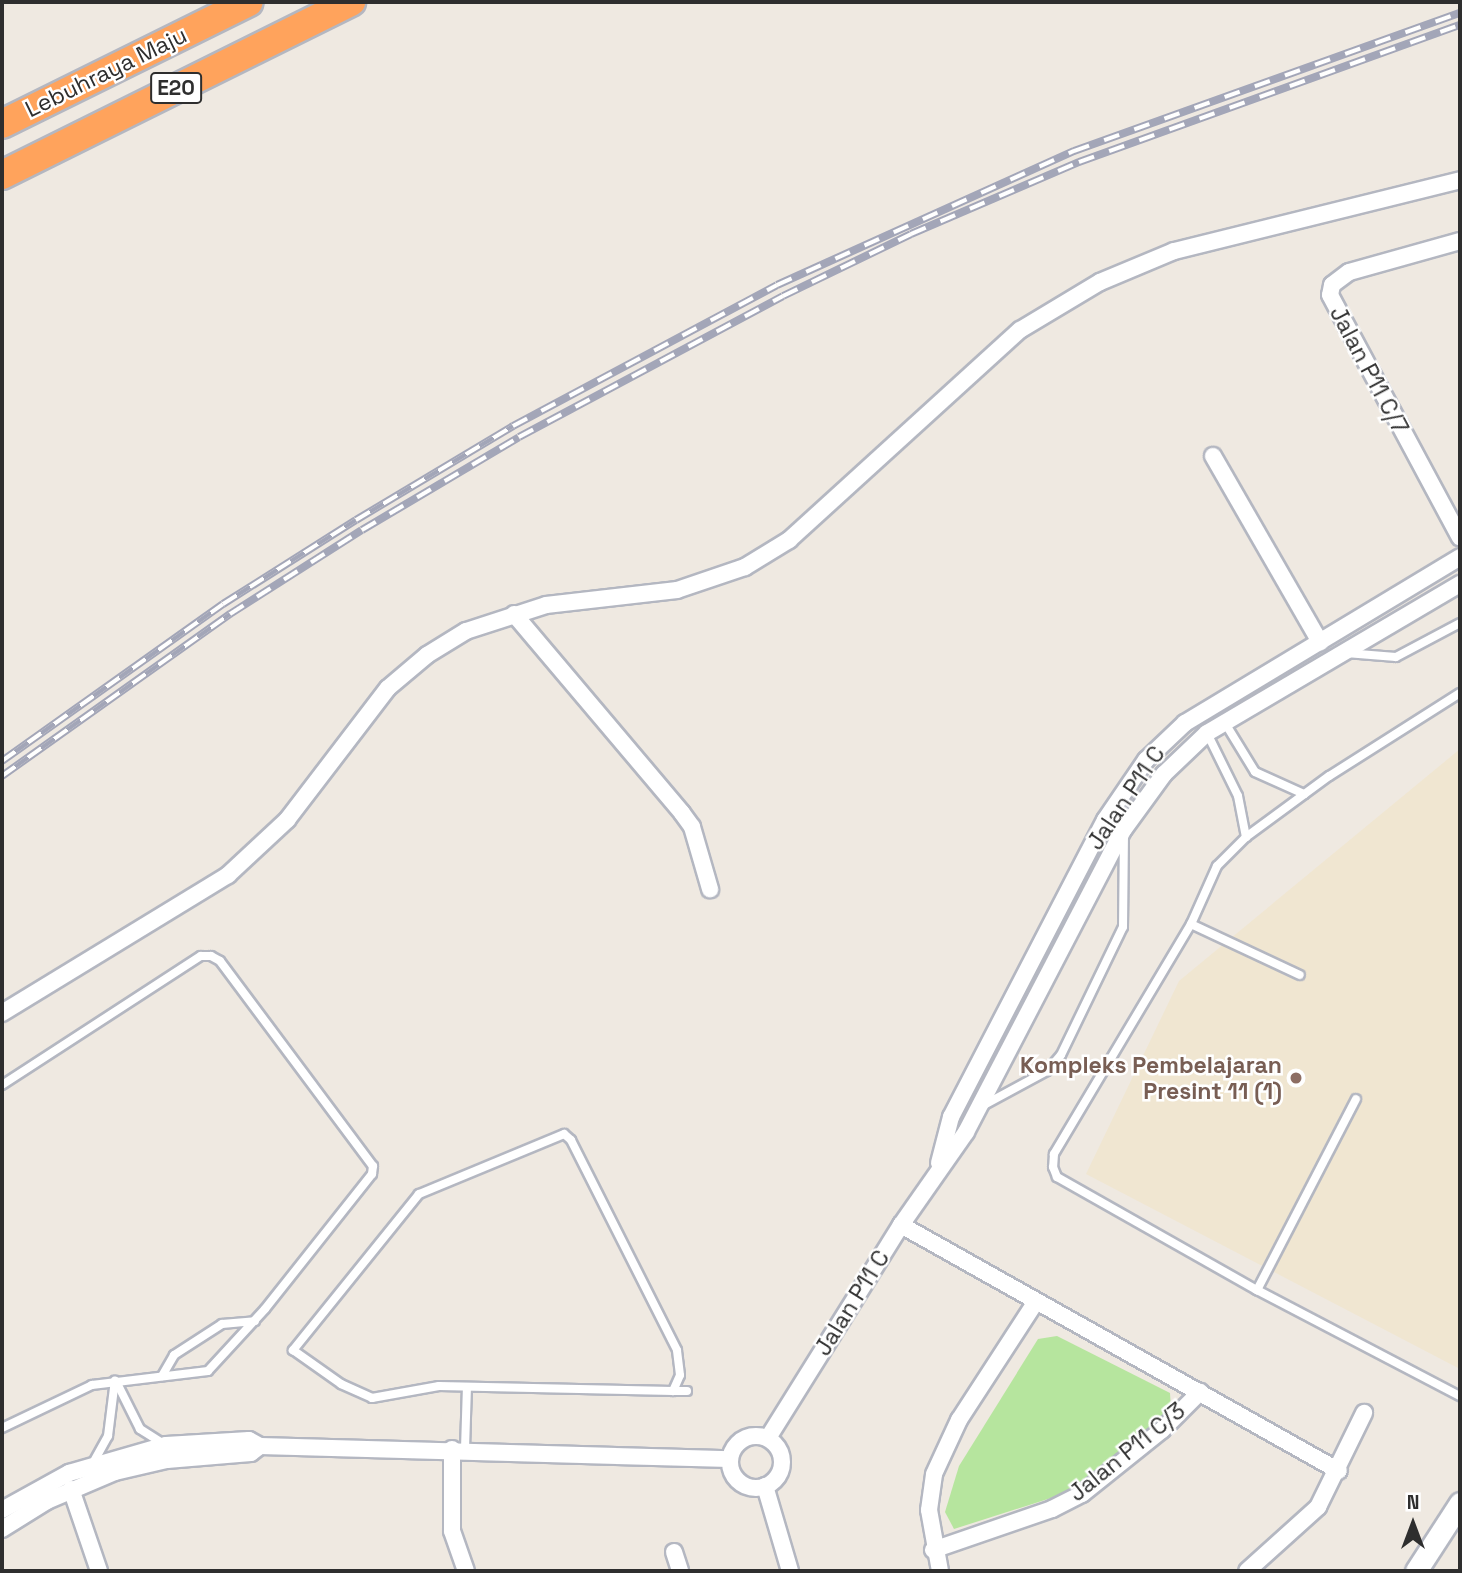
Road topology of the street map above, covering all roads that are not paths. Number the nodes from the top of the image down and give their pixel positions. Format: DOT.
graph roads {
  1 [pos="248,2"];
  2 [pos="351,2"];
  3 [pos="2,124"];
  4 [pos="2,175"];
  5 [pos="1460,180"];
  6 [pos="1460,241"];
  7 [pos="1213,456"];
  8 [pos="1460,537"];
  9 [pos="1460,557"];
  10 [pos="1460,584"];
  11 [pos="514,614"];
  12 [pos="1460,623"];
  13 [pos="1320,642"];
  14 [pos="1345,653"];
  15 [pos="1460,693"];
  16 [pos="1225,723"];
  17 [pos="1208,733"];
  18 [pos="1304,794"];
  19 [pos="1124,829"];
  20 [pos="1246,837"];
  21 [pos="710,889"];
  22 [pos="1191,924"];
  23 [pos="1300,975"];
  24 [pos="2,1013"];
  25 [pos="2,1085"];
  26 [pos="1356,1099"];
  27 [pos="979,1107"];
  28 [pos="937,1169"];
  29 [pos="901,1225"];
  30 [pos="1257,1290"];
  31 [pos="1035,1303"];
  32 [pos="255,1321"];
  33 [pos="162,1376"];
  34 [pos="116,1380"];
  35 [pos="467,1387"];
  36 [pos="673,1391"];
  37 [pos="687,1391"];
  38 [pos="1200,1392"];
  39 [pos="1460,1396"];
  40 [pos="1364,1413"];
  41 [pos="2,1428"];
  42 [pos="768,1438"];
  43 [pos="166,1445"];
  44 [pos="260,1446"];
  45 [pos="459,1449"];
  46 [pos="730,1459"];
  47 [pos="91,1465"];
  48 [pos="1339,1471"];
  49 [pos="765,1486"];
  50 [pos="71,1489"];
  51 [pos="1460,1503"];
  52 [pos="2,1510"];
  53 [pos="2,1529"];
  54 [pos="933,1550"];
  55 [pos="674,1552"];
  56 [pos="99,1571"];
  57 [pos="466,1571"];
  58 [pos="680,1571"];
  59 [pos="790,1571"];
  60 [pos="940,1571"];
  61 [pos="1247,1571"];
  62 [pos="1416,1571"];
  1 -- 3 [label="highway, Lebuhraya Maju / E20"];
  2 -- 4 [label="highway, Lebuhraya Maju / E20"];
  5 -- 11 [label="street"];
  6 -- 8 [label="street, Jalan P11 C/7"];
  7 -- 13 [label="street"];
  9 -- 13 [label="street, Jalan P11 C"];
  10 -- 14 [label="street, Jalan P11 C"];
  11 -- 21 [label="street"];
  11 -- 24 [label="street"];
  12 -- 14 [label="lane"];
  13 -- 28 [label="street, Jalan P11 C"];
  14 -- 16 [label="street, Jalan P11 C"];
  15 -- 18 [label="lane"];
  16 -- 17 [label="street, Jalan P11 C"];
  16 -- 18 [label="lane"];
  17 -- 19 [label="street, Jalan P11 C"];
  17 -- 20 [label="lane"];
  18 -- 20 [label="lane"];
  19 -- 27 [label="street, Jalan P11 C"];
  19 -- 27 [label="lane"];
  20 -- 22 [label="lane"];
  22 -- 23 [label="lane"];
  22 -- 30 [label="lane"];
  25 -- 32 [label="lane"];
  26 -- 30 [label="lane"];
  27 -- 28 [label="street, Jalan P11 C"];
  28 -- 29 [label="street, Jalan P11 C"];
  29 -- 31 [label="street"];
  29 -- 42 [label="street, Jalan P11 C"];
  30 -- 39 [label="lane"];
  31 -- 38 [label="street"];
  31 -- 54 [label="street"];
  32 -- 33 [label="lane"];
  32 -- 33 [label="lane"];
  33 -- 34 [label="lane"];
  34 -- 41 [label="lane"];
  34 -- 43 [label="lane"];
  34 -- 47 [label="lane"];
  35 -- 36 [label="lane"];
  35 -- 36 [label="lane"];
  35 -- 45 [label="lane"];
  36 -- 37 [label="lane"];
  38 -- 48 [label="street"];
  38 -- 54 [label="street, Jalan P11 C/3"];
  40 -- 48 [label="street"];
  42 -- 46 [label="street"];
  42 -- 49 [label="street"];
  43 -- 44 [label="street"];
  43 -- 47 [label="street"];
  44 -- 45 [label="street"];
  44 -- 50 [label="street"];
  45 -- 46 [label="street"];
  45 -- 57 [label="street"];
  46 -- 49 [label="street"];
  47 -- 52 [label="street"];
  48 -- 61 [label="street"];
  49 -- 59 [label="street"];
  50 -- 53 [label="street"];
  50 -- 56 [label="street"];
  51 -- 62 [label="main road"];
  54 -- 60 [label="street"];
  55 -- 58 [label="street"];
}
